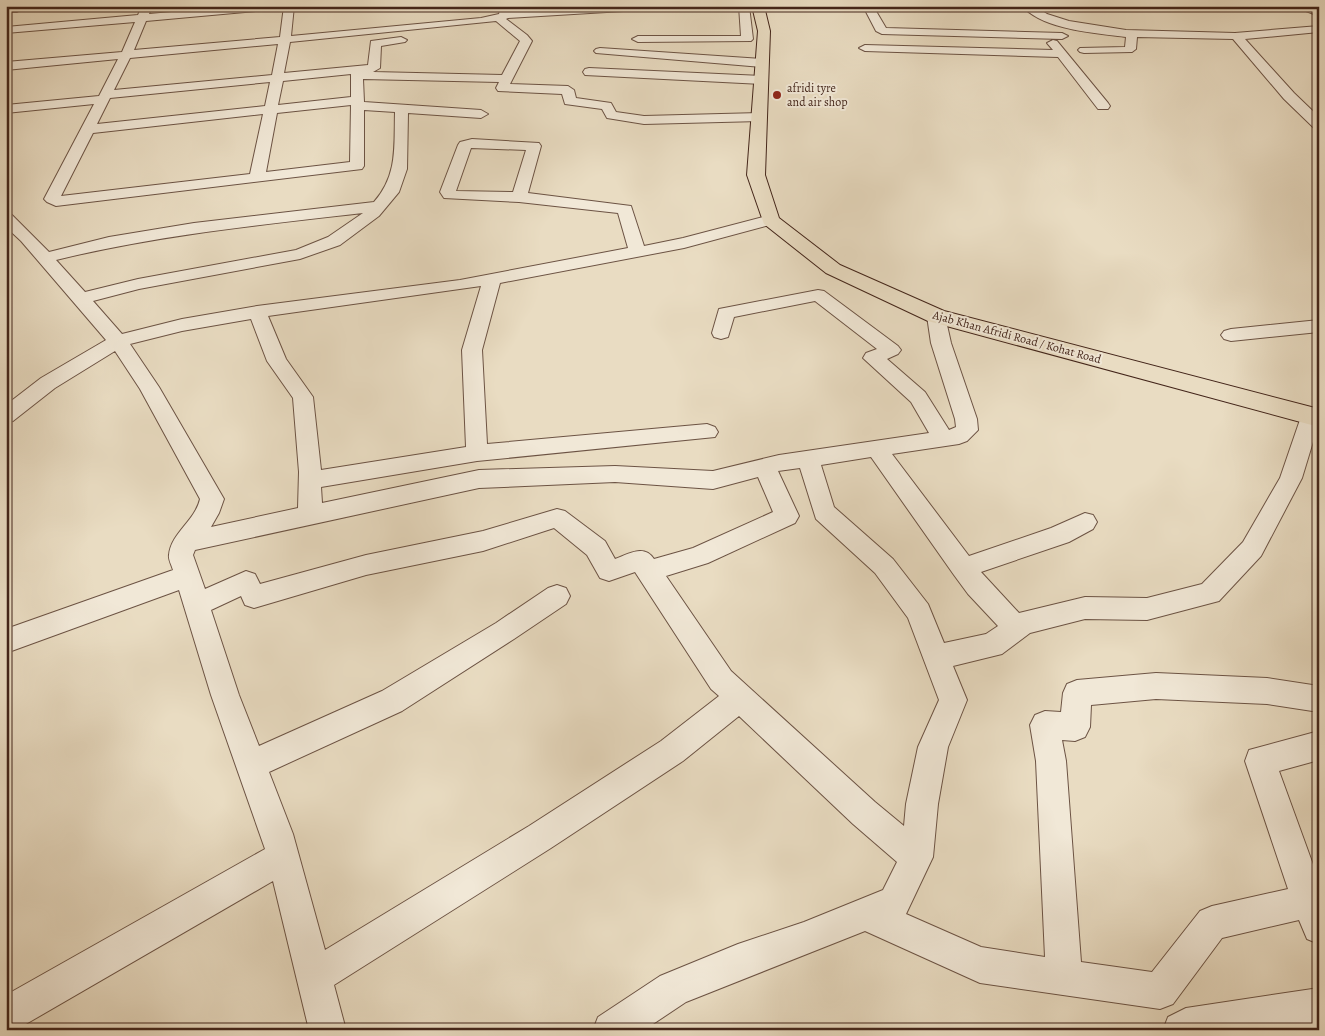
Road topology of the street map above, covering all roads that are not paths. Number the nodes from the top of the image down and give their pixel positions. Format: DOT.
graph roads {
  1 [pos="277,6"];
  2 [pos="288,6"];
  3 [pos="656,6"];
  4 [pos="744,6"];
  5 [pos="758,6"];
  6 [pos="868,6"];
  7 [pos="1026,6"];
  8 [pos="1298,6"];
  9 [pos="12,9"];
  10 [pos="145,12"];
  11 [pos="503,13"];
  12 [pos="1319,13"];
  13 [pos="6,22"];
  14 [pos="1084,28"];
  15 [pos="401,29"];
  16 [pos="1319,29"];
  17 [pos="6,30"];
  18 [pos="1301,30"];
  19 [pos="1132,33"];
  20 [pos="1062,36"];
  21 [pos="1236,36"];
  22 [pos="285,39"];
  23 [pos="638,39"];
  24 [pos="1319,40"];
  25 [pos="864,48"];
  26 [pos="1084,50"];
  27 [pos="600,52"];
  28 [pos="128,53"];
  29 [pos="1062,54"];
  30 [pos="762,63"];
  31 [pos="6,66"];
  32 [pos="357,72"];
  33 [pos="589,72"];
  34 [pos="277,78"];
  35 [pos="507,79"];
  36 [pos="762,80"];
  37 [pos="105,97"];
  38 [pos="358,103"];
  39 [pos="1103,106"];
  40 [pos="402,108"];
  41 [pos="6,109"];
  42 [pos="271,109"];
  43 [pos="482,114"];
  44 [pos="760,117"];
  45 [pos="1319,125"];
  46 [pos="88,129"];
  47 [pos="257,178"];
  48 [pos="519,197"];
  49 [pos="379,206"];
  50 [pos="6,218"];
  51 [pos="771,220"];
  52 [pos="27,238"];
  53 [pos="6,242"];
  54 [pos="637,252"];
  55 [pos="45,258"];
  56 [pos="492,279"];
  57 [pos="81,299"];
  58 [pos="258,312"];
  59 [pos="936,316"];
  60 [pos="1319,326"];
  61 [pos="720,332"];
  62 [pos="1231,335"];
  63 [pos="118,340"];
  64 [pos="6,416"];
  65 [pos="1315,417"];
  66 [pos="707,432"];
  67 [pos="943,438"];
  68 [pos="876,448"];
  69 [pos="477,453"];
  70 [pos="808,459"];
  71 [pos="765,467"];
  72 [pos="310,480"];
  73 [pos="310,516"];
  74 [pos="1085,522"];
  75 [pos="185,542"];
  76 [pos="964,568"];
  77 [pos="648,571"];
  78 [pos="187,576"];
  79 [pos="557,596"];
  80 [pos="197,605"];
  81 [pos="1016,627"];
  82 [pos="6,641"];
  83 [pos="936,656"];
  84 [pos="739,698"];
  85 [pos="1319,699"];
  86 [pos="1319,746"];
  87 [pos="251,765"];
  88 [pos="282,857"];
  89 [pos="916,857"];
  90 [pos="866,914"];
  91 [pos="1314,914"];
  92 [pos="314,977"];
  93 [pos="1064,978"];
  94 [pos="1315,1014"];
  95 [pos="6,1015"];
  96 [pos="328,1030"];
  97 [pos="611,1030"];
  98 [pos="1180,1030"];
  1 -- 10 [label="street"];
  2 -- 22 [label="street"];
  3 -- 11 [label="street"];
  4 -- 23 [label="street"];
  5 -- 30 [label="main road"];
  6 -- 20 [label="street"];
  7 -- 14 [label="street"];
  8 -- 12 [label="street"];
  9 -- 13 [label="street"];
  10 -- 17 [label="street"];
  10 -- 28 [label="street"];
  11 -- 15 [label="street"];
  11 -- 35 [label="street"];
  14 -- 19 [label="street"];
  14 -- 20 [label="street"];
  15 -- 22 [label="street"];
  15 -- 32 [label="street"];
  16 -- 18 [label="street"];
  18 -- 21 [label="street"];
  18 -- 24 [label="street"];
  19 -- 21 [label="street"];
  19 -- 26 [label="street"];
  20 -- 29 [label="street"];
  21 -- 45 [label="street"];
  22 -- 28 [label="street"];
  22 -- 34 [label="street"];
  25 -- 29 [label="street"];
  27 -- 30 [label="street"];
  28 -- 31 [label="street"];
  28 -- 37 [label="street"];
  29 -- 39 [label="street"];
  30 -- 36 [label="main road"];
  32 -- 34 [label="street"];
  32 -- 35 [label="street"];
  32 -- 38 [label="street"];
  33 -- 36 [label="street"];
  34 -- 37 [label="street"];
  34 -- 42 [label="street"];
  35 -- 44 [label="street"];
  36 -- 44 [label="main road"];
  37 -- 41 [label="street"];
  37 -- 46 [label="street"];
  38 -- 40 [label="street"];
  38 -- 42 [label="street"];
  38 -- 47 [label="street"];
  40 -- 43 [label="street"];
  40 -- 49 [label="street"];
  42 -- 46 [label="street"];
  42 -- 47 [label="street"];
  44 -- 51 [label="main road"];
  46 -- 47 [label="street"];
  48 -- 48 [label="street"];
  48 -- 54 [label="street"];
  49 -- 55 [label="street"];
  49 -- 57 [label="street"];
  50 -- 52 [label="street"];
  51 -- 54 [label="street"];
  51 -- 59 [label="main road, Ajab Khan Afridi Road / Kohat Road"];
  52 -- 53 [label="street"];
  52 -- 55 [label="street"];
  54 -- 56 [label="street"];
  55 -- 57 [label="street"];
  56 -- 58 [label="street"];
  56 -- 69 [label="street"];
  57 -- 63 [label="street"];
  58 -- 63 [label="street"];
  58 -- 72 [label="street"];
  59 -- 65 [label="main road, Ajab Khan Afridi Road / Kohat Road"];
  59 -- 67 [label="street"];
  60 -- 62 [label="street"];
  61 -- 67 [label="street"];
  63 -- 64 [label="street"];
  63 -- 75 [label="street"];
  65 -- 81 [label="street"];
  66 -- 69 [label="street"];
  67 -- 68 [label="street"];
  68 -- 70 [label="street"];
  68 -- 76 [label="street"];
  69 -- 72 [label="street"];
  70 -- 71 [label="street"];
  70 -- 83 [label="street"];
  71 -- 73 [label="street"];
  71 -- 77 [label="street"];
  72 -- 73 [label="street"];
  73 -- 75 [label="street"];
  74 -- 76 [label="street"];
  75 -- 78 [label="street"];
  76 -- 81 [label="street"];
  77 -- 80 [label="street"];
  77 -- 84 [label="street"];
  78 -- 80 [label="street"];
  78 -- 82 [label="street"];
  79 -- 87 [label="street"];
  80 -- 87 [label="street"];
  81 -- 83 [label="street"];
  83 -- 89 [label="street"];
  84 -- 89 [label="street"];
  84 -- 92 [label="street"];
  85 -- 93 [label="street"];
  86 -- 91 [label="street"];
  87 -- 88 [label="street"];
  88 -- 92 [label="street"];
  88 -- 95 [label="street"];
  89 -- 90 [label="street"];
  90 -- 93 [label="street"];
  90 -- 97 [label="street"];
  91 -- 93 [label="street"];
  92 -- 96 [label="street"];
  94 -- 98 [label="street"];
}
